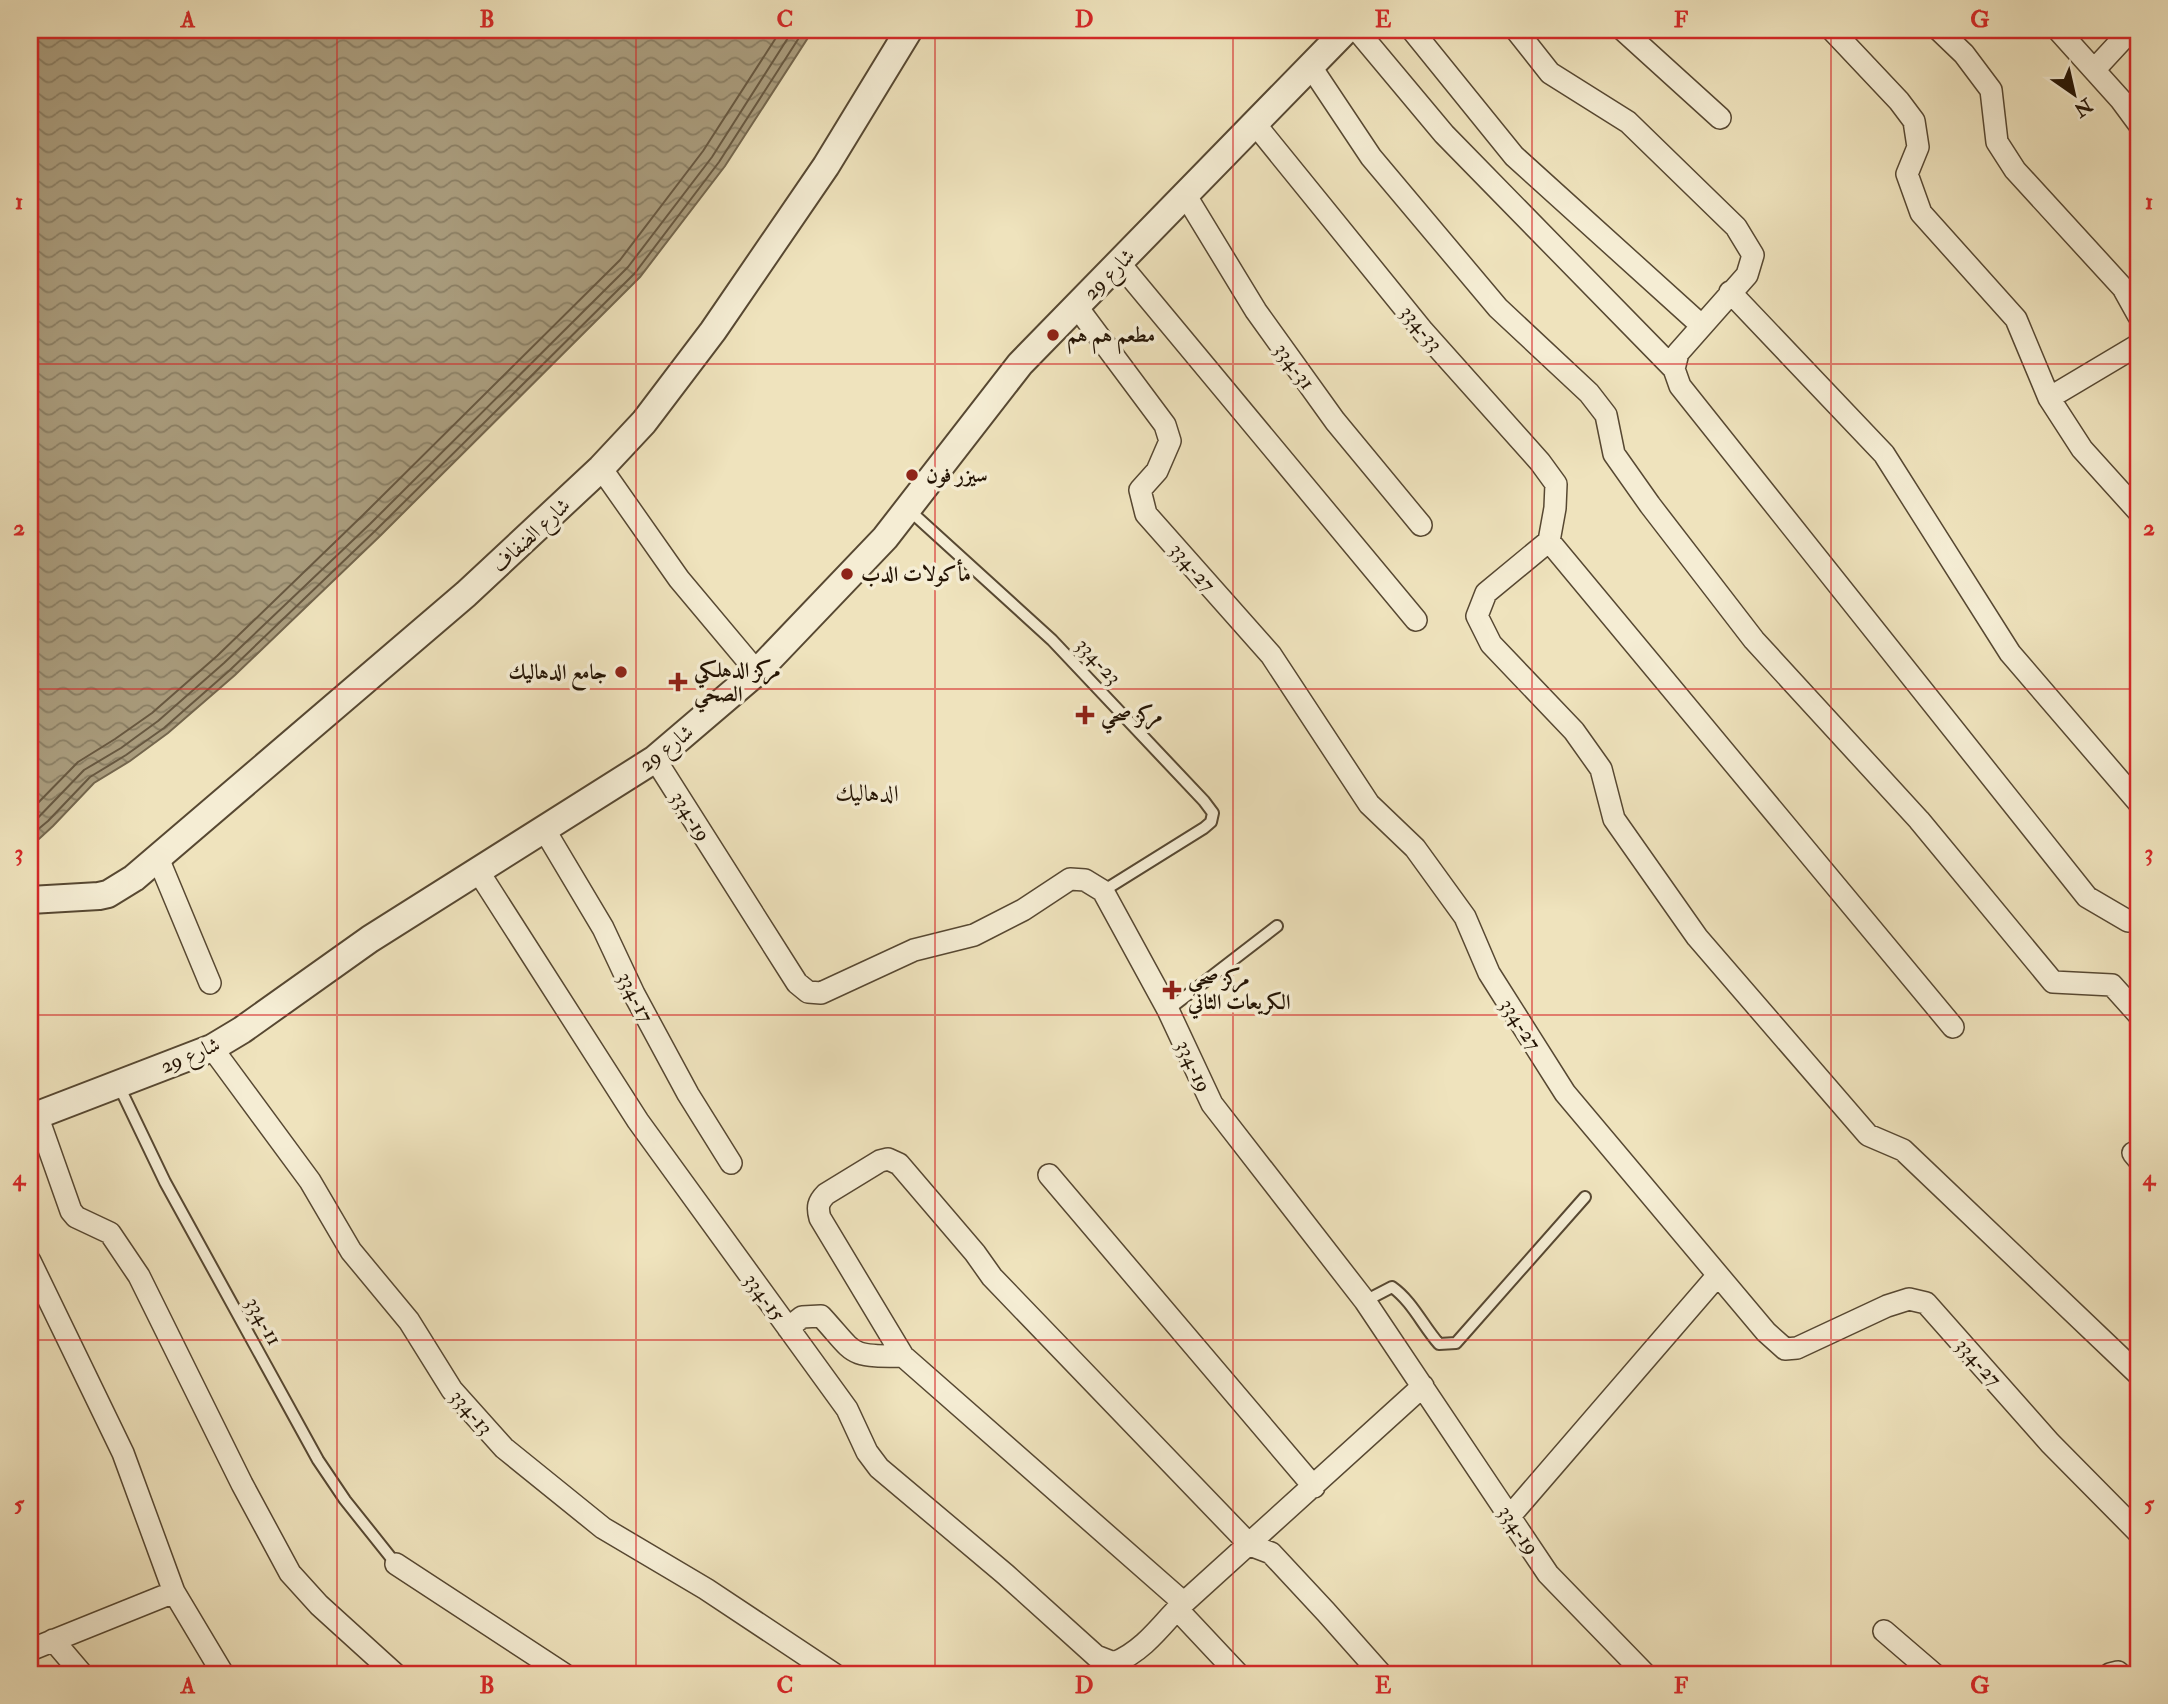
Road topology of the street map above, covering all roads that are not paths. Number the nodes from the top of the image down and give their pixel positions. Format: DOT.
graph roads {
  1 [pos="909,30"];
  2 [pos="1346,30"];
  3 [pos="1357,30"];
  4 [pos="1412,30"];
  5 [pos="1516,30"];
  6 [pos="1623,30"];
  7 [pos="1832,30"];
  8 [pos="1939,30"];
  9 [pos="2058,30"];
  10 [pos="2131,30"];
  11 [pos="1311,67"];
  12 [pos="2094,70"];
  13 [pos="1720,118"];
  14 [pos="2138,123"];
  15 [pos="1255,124"];
  16 [pos="1186,196"];
  17 [pos="1120,264"];
  18 [pos="1730,292"];
  19 [pos="1077,307"];
  20 [pos="2138,315"];
  21 [pos="1702,326"];
  22 [pos="2138,345"];
  23 [pos="1674,369"];
  24 [pos="2049,398"];
  25 [pos="601,468"];
  26 [pos="908,509"];
  27 [pos="2138,511"];
  28 [pos="1421,525"];
  29 [pos="1549,541"];
  30 [pos="1416,620"];
  31 [pos="757,672"];
  32 [pos="655,760"];
  33 [pos="2138,802"];
  34 [pos="544,829"];
  35 [pos="158,858"];
  36 [pos="478,871"];
  37 [pos="1103,891"];
  38 [pos="30,900"];
  39 [pos="2138,921"];
  40 [pos="1277,926"];
  41 [pos="210,983"];
  42 [pos="1168,1010"];
  43 [pos="2138,1014"];
  44 [pos="1953,1027"];
  45 [pos="212,1048"];
  46 [pos="118,1084"];
  47 [pos="34,1117"];
  48 [pos="731,1163"];
  49 [pos="1049,1175"];
  50 [pos="1585,1197"];
  51 [pos="30,1261"];
  52 [pos="1718,1275"];
  53 [pos="1365,1301"];
  54 [pos="788,1328"];
  55 [pos="903,1356"];
  56 [pos="2138,1374"];
  57 [pos="1423,1386"];
  58 [pos="1314,1486"];
  59 [pos="1510,1516"];
  60 [pos="2138,1532"];
  61 [pos="1250,1545"];
  62 [pos="396,1564"];
  63 [pos="174,1592"];
  64 [pos="1181,1606"];
  65 [pos="1884,1631"];
  66 [pos="53,1640"];
  67 [pos="30,1650"];
  68 [pos="82,1674"];
  69 [pos="223,1674"];
  70 [pos="395,1674"];
  71 [pos="564,1674"];
  72 [pos="834,1674"];
  73 [pos="1238,1674"];
  74 [pos="1381,1674"];
  75 [pos="1645,1674"];
  76 [pos="1934,1674"];
  77 [pos="2110,1674"];
  78 [pos="2120,1674"];
  1 -- 25 [label="street, شارع الضفاف"];
  2 -- 11 [label="street, شارع 29"];
  3 -- 23 [label="street"];
  4 -- 21 [label="street"];
  5 -- 18 [label="street"];
  6 -- 13 [label="street"];
  7 -- 24 [label="street"];
  8 -- 20 [label="street"];
  9 -- 12 [label="street"];
  10 -- 12 [label="street"];
  11 -- 15 [label="street, شارع 29"];
  11 -- 43 [label="street"];
  12 -- 14 [label="street"];
  15 -- 16 [label="street, شارع 29"];
  15 -- 29 [label="street, 334-33"];
  16 -- 17 [label="street, شارع 29"];
  16 -- 28 [label="street, 334-31"];
  17 -- 19 [label="street, شارع 29"];
  17 -- 30 [label="street"];
  18 -- 21 [label="street"];
  18 -- 33 [label="street"];
  19 -- 26 [label="street, شارع 29"];
  19 -- 52 [label="street, 334-27"];
  21 -- 23 [label="street"];
  22 -- 24 [label="street"];
  23 -- 39 [label="street"];
  24 -- 27 [label="street"];
  25 -- 31 [label="street"];
  25 -- 35 [label="street, شارع الضفاف"];
  26 -- 31 [label="street, شارع 29"];
  26 -- 37 [label="lane, 334-23"];
  29 -- 44 [label="street"];
  29 -- 56 [label="street"];
  31 -- 32 [label="street, شارع 29"];
  32 -- 34 [label="street, شارع 29"];
  32 -- 37 [label="street, 334-19"];
  34 -- 36 [label="street, شارع 29"];
  34 -- 48 [label="street, 334-17"];
  35 -- 38 [label="street, شارع الضفاف"];
  35 -- 41 [label="street"];
  36 -- 45 [label="street, شارع 29"];
  36 -- 54 [label="street, 334-15"];
  37 -- 42 [label="street, 334-19"];
  40 -- 42 [label="lane"];
  42 -- 53 [label="street, 334-19"];
  45 -- 46 [label="street, شارع 29"];
  45 -- 72 [label="street, 334-13"];
  46 -- 47 [label="street, شارع 29"];
  46 -- 62 [label="lane, 334-11"];
  47 -- 70 [label="street"];
  49 -- 58 [label="street"];
  50 -- 53 [label="lane"];
  51 -- 63 [label="street"];
  52 -- 59 [label="street"];
  52 -- 60 [label="street, 334-27"];
  53 -- 57 [label="street, 334-19"];
  54 -- 55 [label="street"];
  54 -- 64 [label="street, 334-15"];
  55 -- 61 [label="street"];
  55 -- 64 [label="street"];
  57 -- 58 [label="street"];
  57 -- 59 [label="street, 334-19"];
  58 -- 61 [label="street"];
  59 -- 75 [label="street, 334-19"];
  61 -- 64 [label="street"];
  61 -- 74 [label="street"];
  62 -- 71 [label="street"];
  63 -- 66 [label="street"];
  63 -- 69 [label="street"];
  64 -- 73 [label="street"];
  65 -- 76 [label="street"];
  66 -- 67 [label="street"];
  66 -- 68 [label="street"];
  77 -- 78 [label="street"];
}
